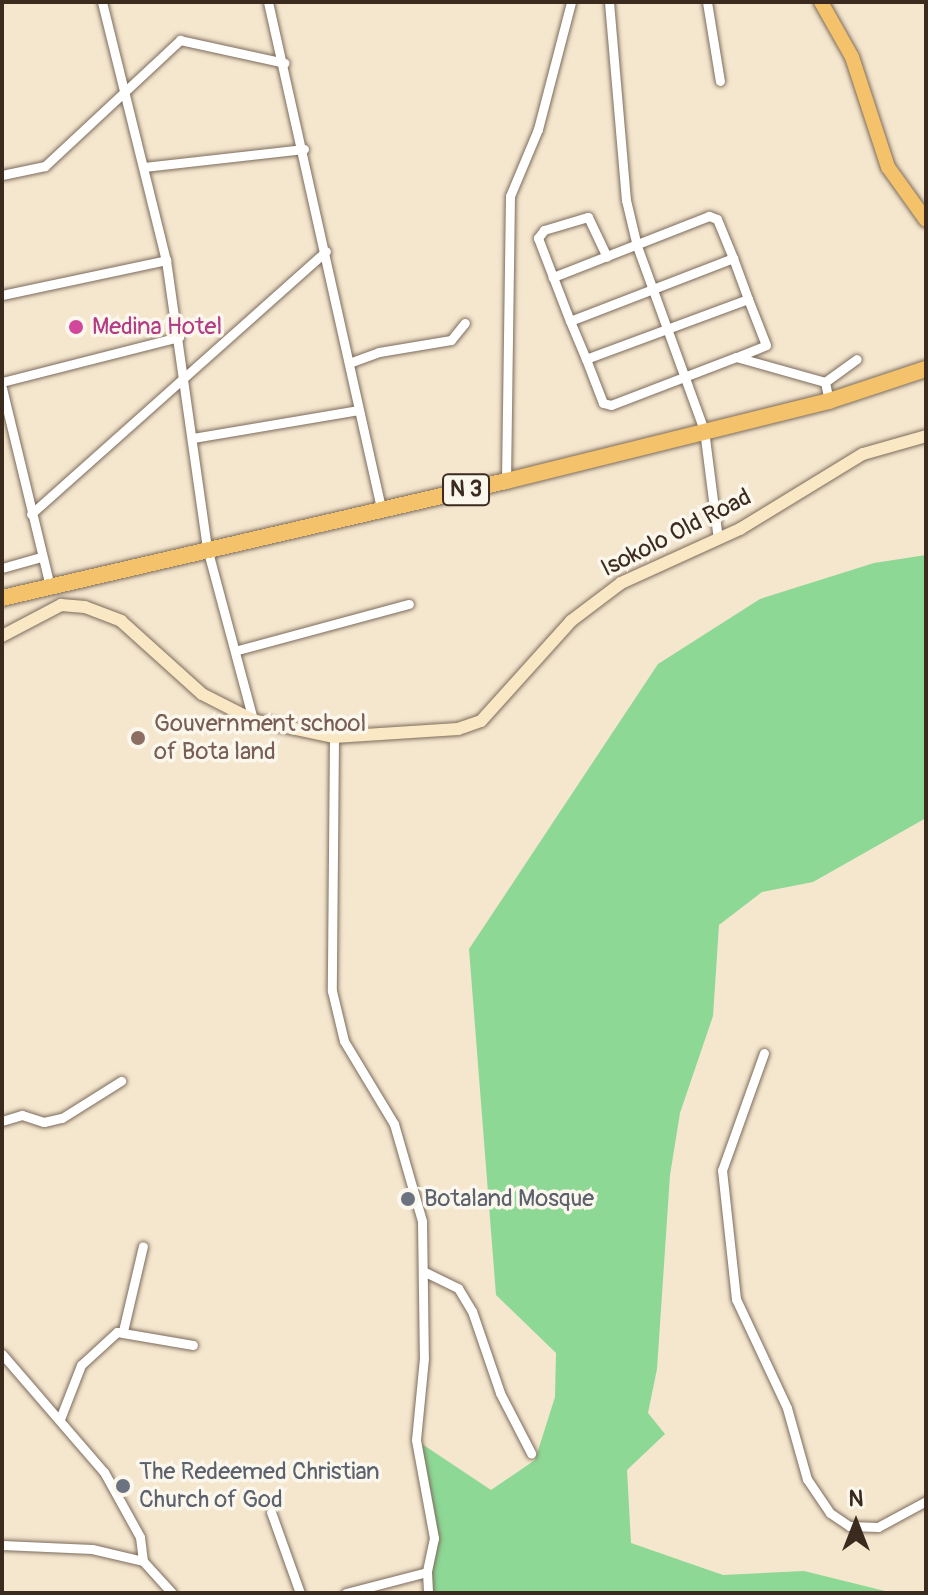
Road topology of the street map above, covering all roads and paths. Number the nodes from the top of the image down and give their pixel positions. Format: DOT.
graph roads {
  1 [pos="102,2"];
  2 [pos="268,2"];
  3 [pos="571,2"];
  4 [pos="609,2"];
  5 [pos="707,2"];
  6 [pos="821,2"];
  7 [pos="285,63"];
  8 [pos="720,81"];
  9 [pos="125,95"];
  10 [pos="304,149"];
  11 [pos="144,167"];
  12 [pos="2,175"];
  13 [pos="926,220"];
  14 [pos="637,246"];
  15 [pos="326,251"];
  16 [pos="607,257"];
  17 [pos="733,258"];
  18 [pos="166,260"];
  19 [pos="553,277"];
  20 [pos="652,289"];
  21 [pos="2,295"];
  22 [pos="748,299"];
  23 [pos="570,321"];
  24 [pos="465,323"];
  25 [pos="667,328"];
  26 [pos="179,337"];
  27 [pos="736,357"];
  28 [pos="586,359"];
  29 [pos="857,359"];
  30 [pos="349,363"];
  31 [pos="926,369"];
  32 [pos="186,375"];
  33 [pos="687,375"];
  34 [pos="2,382"];
  35 [pos="825,382"];
  36 [pos="2,388"];
  37 [pos="829,401"];
  38 [pos="359,410"];
  39 [pos="704,430"];
  40 [pos="7,436"];
  41 [pos="926,436"];
  42 [pos="193,438"];
  43 [pos="506,481"];
  44 [pos="381,508"];
  45 [pos="31,514"];
  46 [pos="718,539"];
  47 [pos="207,548"];
  48 [pos="41,557"];
  49 [pos="2,568"];
  50 [pos="55,585"];
  51 [pos="2,598"];
  52 [pos="409,604"];
  53 [pos="61,605"];
  54 [pos="2,636"];
  55 [pos="238,650"];
  56 [pos="253,720"];
  57 [pos="334,737"];
  58 [pos="764,1053"];
  59 [pos="121,1081"];
  60 [pos="2,1121"];
  61 [pos="143,1246"];
  62 [pos="425,1272"];
  63 [pos="123,1331"];
  64 [pos="193,1345"];
  65 [pos="2,1354"];
  66 [pos="60,1419"];
  67 [pos="531,1453"];
  68 [pos="926,1501"];
  69 [pos="271,1512"];
  70 [pos="2,1545"];
  71 [pos="143,1561"];
  72 [pos="427,1572"];
  73 [pos="172,1593"];
  74 [pos="300,1593"];
  75 [pos="346,1593"];
  76 [pos="428,1593"];
  1 -- 9 [label="street"];
  2 -- 7 [label="street"];
  3 -- 43 [label="street"];
  4 -- 14 [label="street"];
  5 -- 8 [label="street"];
  6 -- 13 [label="main road"];
  7 -- 9 [label="street"];
  7 -- 10 [label="street"];
  9 -- 11 [label="street"];
  9 -- 12 [label="street"];
  10 -- 11 [label="street"];
  10 -- 15 [label="street"];
  11 -- 18 [label="street"];
  14 -- 16 [label="street"];
  14 -- 17 [label="street"];
  14 -- 20 [label="street"];
  15 -- 30 [label="street"];
  15 -- 32 [label="street"];
  16 -- 19 [label="street"];
  16 -- 19 [label="street"];
  17 -- 20 [label="street"];
  17 -- 22 [label="street"];
  18 -- 21 [label="street"];
  18 -- 26 [label="street"];
  19 -- 23 [label="street"];
  20 -- 23 [label="street"];
  20 -- 25 [label="street"];
  22 -- 25 [label="street"];
  22 -- 27 [label="street"];
  23 -- 28 [label="street"];
  24 -- 30 [label="street"];
  25 -- 28 [label="street"];
  25 -- 33 [label="street"];
  26 -- 32 [label="street"];
  26 -- 34 [label="street"];
  27 -- 33 [label="street"];
  27 -- 35 [label="street"];
  28 -- 33 [label="street"];
  29 -- 35 [label="street"];
  30 -- 38 [label="street"];
  31 -- 37 [label="highway, N 3"];
  32 -- 42 [label="street"];
  32 -- 45 [label="street"];
  33 -- 39 [label="street"];
  35 -- 37 [label="street"];
  36 -- 40 [label="street"];
  37 -- 39 [label="highway, N 3"];
  38 -- 42 [label="street"];
  38 -- 44 [label="street"];
  39 -- 43 [label="highway, N 3"];
  39 -- 46 [label="street"];
  40 -- 45 [label="street"];
  41 -- 46 [label="street, Isokolo Old Road"];
  42 -- 47 [label="street"];
  43 -- 44 [label="highway, N 3"];
  44 -- 47 [label="highway, N 3"];
  45 -- 48 [label="street"];
  46 -- 57 [label="street, Isokolo Old Road"];
  47 -- 50 [label="highway, N 3"];
  47 -- 55 [label="street"];
  48 -- 49 [label="street"];
  48 -- 50 [label="street"];
  50 -- 51 [label="highway, N 3"];
  50 -- 53 [label="street"];
  52 -- 55 [label="street"];
  53 -- 54 [label="street"];
  53 -- 56 [label="street, Isokolo Old Road"];
  55 -- 56 [label="street"];
  56 -- 57 [label="street, Isokolo Old Road"];
  57 -- 62 [label="street"];
  58 -- 68 [label="street"];
  59 -- 60 [label="street"];
  61 -- 63 [label="street"];
  62 -- 67 [label="street"];
  62 -- 72 [label="street"];
  63 -- 64 [label="street"];
  63 -- 66 [label="street"];
  65 -- 66 [label="street"];
  66 -- 71 [label="street"];
  69 -- 74 [label="street"];
  70 -- 71 [label="street"];
  71 -- 73 [label="street"];
  72 -- 75 [label="street"];
  72 -- 76 [label="street"];
}
